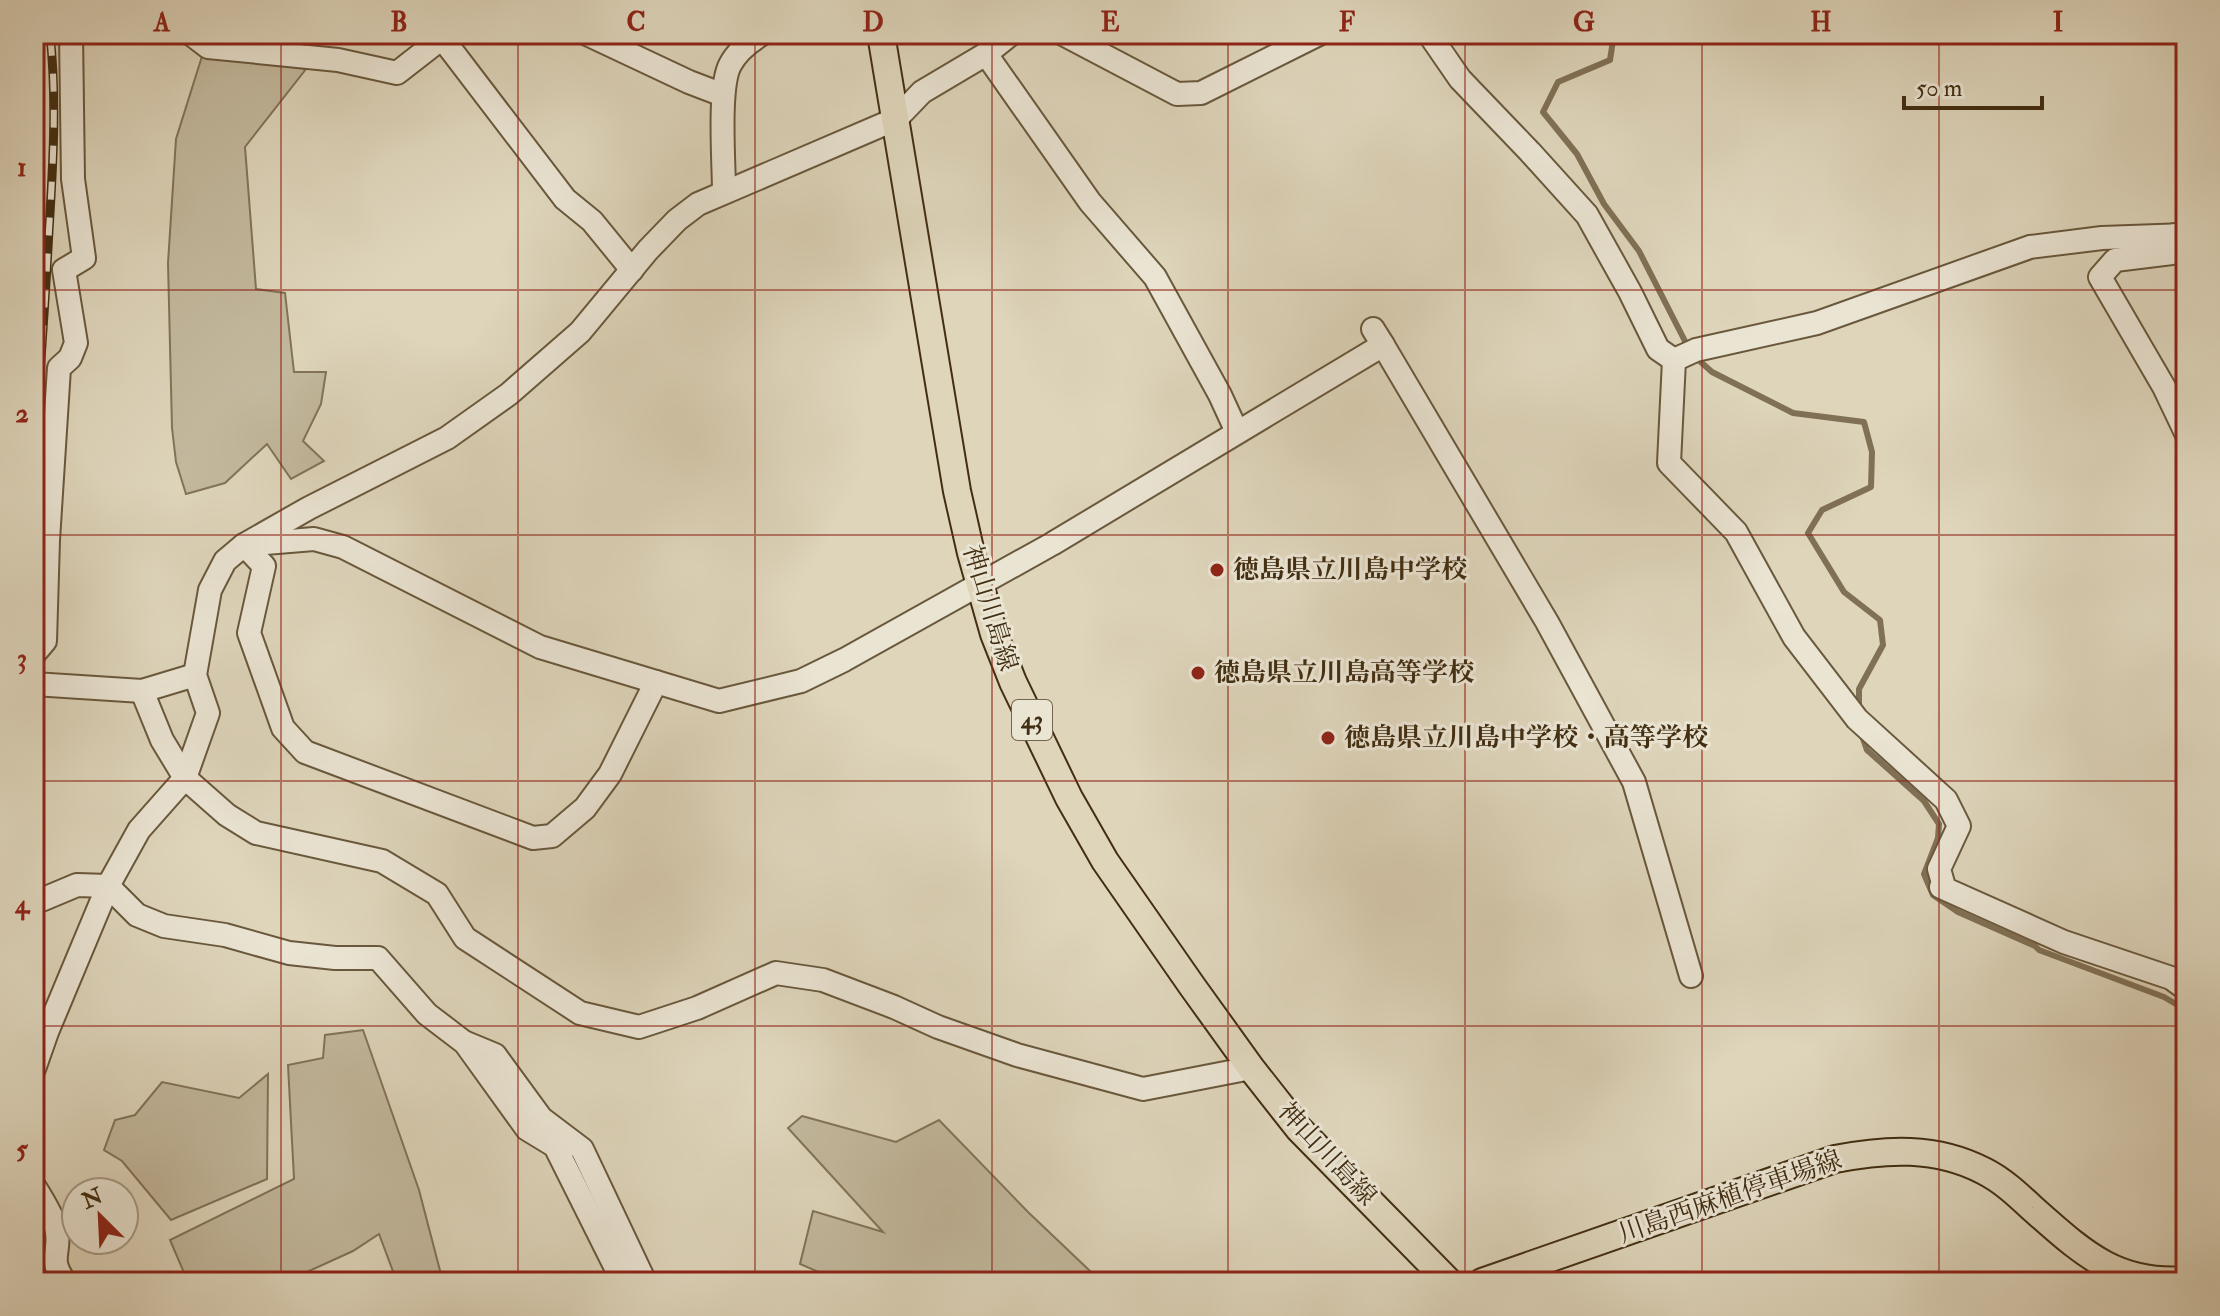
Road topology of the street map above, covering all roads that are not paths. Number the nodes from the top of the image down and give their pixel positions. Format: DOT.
graph roads {
  1 [pos="71,34"];
  2 [pos="191,34"];
  3 [pos="587,34"];
  4 [pos="762,34"];
  5 [pos="881,34"];
  6 [pos="1011,34"];
  7 [pos="1063,34"];
  8 [pos="1319,34"];
  9 [pos="1429,34"];
  10 [pos="442,36"];
  11 [pos="1295,39"];
  12 [pos="986,54"];
  13 [pos="723,95"];
  14 [pos="896,119"];
  15 [pos="724,192"];
  16 [pos="2180,235"];
  17 [pos="632,270"];
  18 [pos="1685,355"];
  19 [pos="1237,432"];
  20 [pos="2186,433"];
  21 [pos="244,545"];
  22 [pos="980,584"];
  23 [pos="34,654"];
  24 [pos="195,675"];
  25 [pos="656,682"];
  26 [pos="34,684"];
  27 [pos="142,691"];
  28 [pos="185,778"];
  29 [pos="108,886"];
  30 [pos="34,903"];
  31 [pos="1691,976"];
  32 [pos="2186,989"];
  33 [pos="465,1043"];
  34 [pos="1251,1068"];
  35 [pos="34,1069"];
  36 [pos="34,1186"];
  37 [pos="2186,1280"];
  38 [pos="65,1282"];
  39 [pos="623,1282"];
  40 [pos="645,1282"];
  41 [pos="1449,1282"];
  42 [pos="1482,1282"];
  1 -- 23 [label="street"];
  2 -- 10 [label="street"];
  3 -- 13 [label="street"];
  4 -- 13 [label="street"];
  5 -- 14 [label="main road, 神山川島線 / 43"];
  6 -- 12 [label="street"];
  7 -- 11 [label="street"];
  8 -- 11 [label="street"];
  9 -- 18 [label="street"];
  10 -- 17 [label="street"];
  12 -- 14 [label="street"];
  12 -- 19 [label="street"];
  13 -- 15 [label="street"];
  14 -- 15 [label="street"];
  14 -- 22 [label="main road, 神山川島線 / 43"];
  15 -- 17 [label="street"];
  16 -- 18 [label="street"];
  16 -- 20 [label="street"];
  17 -- 21 [label="street"];
  18 -- 32 [label="street"];
  19 -- 22 [label="street"];
  19 -- 31 [label="street"];
  21 -- 24 [label="street"];
  21 -- 25 [label="street"];
  21 -- 25 [label="street"];
  22 -- 25 [label="street"];
  22 -- 34 [label="main road, 神山川島線 / 43"];
  24 -- 27 [label="street"];
  24 -- 28 [label="street"];
  26 -- 27 [label="street"];
  27 -- 28 [label="street"];
  28 -- 29 [label="street"];
  28 -- 34 [label="street"];
  29 -- 30 [label="street"];
  29 -- 33 [label="street"];
  29 -- 35 [label="street"];
  33 -- 39 [label="street"];
  33 -- 40 [label="street"];
  34 -- 41 [label="main road, 神山川島線 / 43"];
  36 -- 38 [label="street"];
  37 -- 42 [label="main road, 川島西麻植停車場線"];
}
